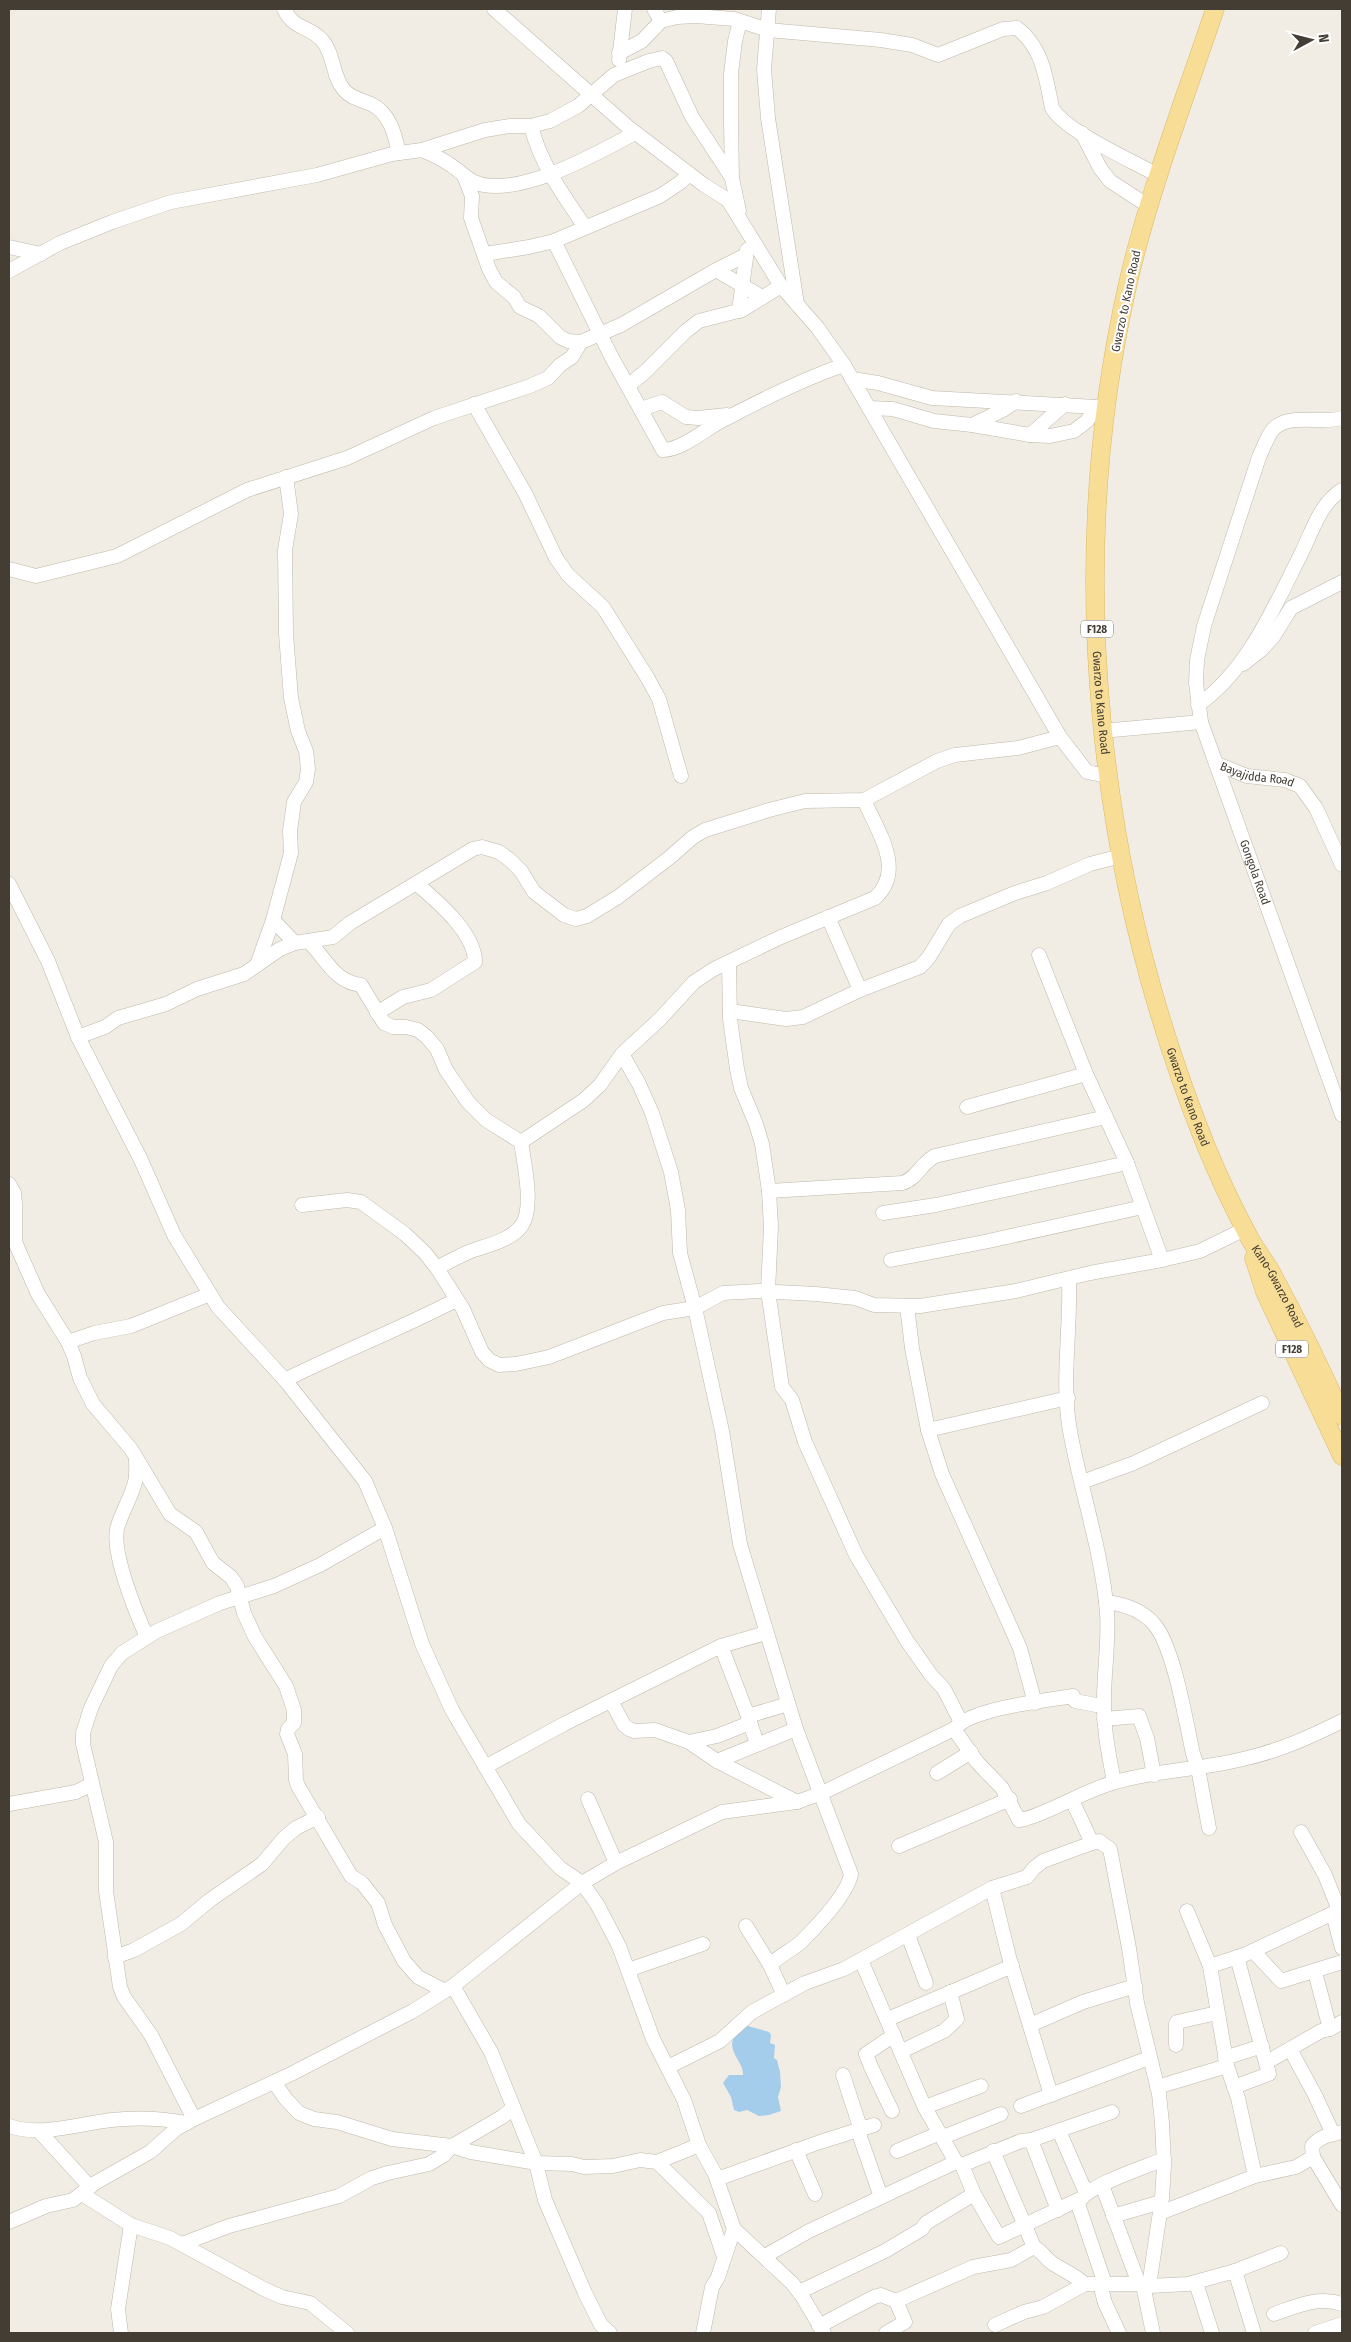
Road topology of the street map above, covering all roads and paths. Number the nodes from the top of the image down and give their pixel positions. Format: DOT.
graph roads {
  1 [pos="284,9"];
  2 [pos="494,9"];
  3 [pos="625,9"];
  4 [pos="1215,9"];
  5 [pos="770,10"];
  6 [pos="658,13"];
  7 [pos="746,23"];
  8 [pos="768,30"];
  9 [pos="619,53"];
  10 [pos="618,73"];
  11 [pos="590,95"];
  12 [pos="531,126"];
  13 [pos="636,133"];
  14 [pos="1082,133"];
  15 [pos="443,144"];
  16 [pos="422,150"];
  17 [pos="399,153"];
  18 [pos="450,164"];
  19 [pos="551,173"];
  20 [pos="689,174"];
  21 [pos="464,176"];
  22 [pos="1159,176"];
  23 [pos="732,178"];
  24 [pos="1150,207"];
  25 [pos="741,219"];
  26 [pos="585,227"];
  27 [pos="750,234"];
  28 [pos="554,241"];
  29 [pos="9,247"];
  30 [pos="41,254"];
  31 [pos="485,254"];
  32 [pos="744,256"];
  33 [pos="716,270"];
  34 [pos="9,271"];
  35 [pos="742,285"];
  36 [pos="781,286"];
  37 [pos="762,297"];
  38 [pos="797,304"];
  39 [pos="739,311"];
  40 [pos="600,334"];
  41 [pos="581,342"];
  42 [pos="844,366"];
  43 [pos="852,379"];
  44 [pos="628,386"];
  45 [pos="1016,401"];
  46 [pos="474,404"];
  47 [pos="1065,404"];
  48 [pos="1102,406"];
  49 [pos="869,408"];
  50 [pos="1342,408"];
  51 [pos="641,409"];
  52 [pos="735,414"];
  53 [pos="1342,418"];
  54 [pos="1312,421"];
  55 [pos="972,425"];
  56 [pos="1030,435"];
  57 [pos="286,477"];
  58 [pos="1342,490"];
  59 [pos="9,570"];
  60 [pos="1342,582"];
  61 [pos="1239,666"];
  62 [pos="1198,704"];
  63 [pos="1201,722"];
  64 [pos="1102,731"];
  65 [pos="1060,737"];
  66 [pos="1217,764"];
  67 [pos="681,776"];
  68 [pos="1107,776"];
  69 [pos="864,800"];
  70 [pos="1121,856"];
  71 [pos="1342,865"];
  72 [pos="9,884"];
  73 [pos="417,884"];
  74 [pos="828,917"];
  75 [pos="273,920"];
  76 [pos="302,942"];
  77 [pos="1039,955"];
  78 [pos="729,962"];
  79 [pos="257,966"];
  80 [pos="860,990"];
  81 [pos="730,1011"];
  82 [pos="377,1012"];
  83 [pos="78,1037"];
  84 [pos="622,1054"];
  85 [pos="1086,1074"];
  86 [pos="967,1107"];
  87 [pos="1342,1115"];
  88 [pos="1106,1117"];
  89 [pos="521,1142"];
  90 [pos="1127,1163"];
  91 [pos="9,1184"];
  92 [pos="769,1190"];
  93 [pos="302,1205"];
  94 [pos="1143,1207"];
  95 [pos="884,1213"];
  96 [pos="1248,1234"];
  97 [pos="891,1260"];
  98 [pos="1162,1260"];
  99 [pos="437,1268"];
  100 [pos="1069,1279"];
  101 [pos="768,1291"];
  102 [pos="210,1294"];
  103 [pos="456,1300"];
  104 [pos="907,1306"];
  105 [pos="695,1308"];
  106 [pos="68,1342"];
  107 [pos="285,1380"];
  108 [pos="1068,1398"];
  109 [pos="1262,1403"];
  110 [pos="1342,1416"];
  111 [pos="928,1430"];
  112 [pos="1342,1456"];
  113 [pos="136,1459"];
  114 [pos="1082,1482"];
  115 [pos="385,1528"];
  116 [pos="240,1596"];
  117 [pos="1106,1602"];
  118 [pos="766,1633"];
  119 [pos="147,1637"];
  120 [pos="720,1646"];
  121 [pos="612,1701"];
  122 [pos="1035,1703"];
  123 [pos="788,1704"];
  124 [pos="1096,1705"];
  125 [pos="749,1719"];
  126 [pos="1104,1719"];
  127 [pos="1342,1721"];
  128 [pos="957,1726"];
  129 [pos="796,1729"];
  130 [pos="689,1742"];
  131 [pos="757,1744"];
  132 [pos="971,1752"];
  133 [pos="717,1762"];
  134 [pos="485,1767"];
  135 [pos="1198,1768"];
  136 [pos="937,1774"];
  137 [pos="1154,1775"];
  138 [pos="1114,1782"];
  139 [pos="92,1784"];
  140 [pos="822,1793"];
  141 [pos="588,1799"];
  142 [pos="1010,1799"];
  143 [pos="1072,1800"];
  144 [pos="797,1802"];
  145 [pos="9,1804"];
  146 [pos="318,1817"];
  147 [pos="1208,1828"];
  148 [pos="1301,1832"];
  149 [pos="1092,1843"];
  150 [pos="899,1846"];
  151 [pos="616,1862"];
  152 [pos="582,1883"];
  153 [pos="992,1888"];
  154 [pos="1187,1911"];
  155 [pos="1338,1911"];
  156 [pos="746,1926"];
  157 [pos="908,1935"];
  158 [pos="704,1944"];
  159 [pos="1342,1948"];
  160 [pos="1253,1951"];
  161 [pos="115,1957"];
  162 [pos="1237,1957"];
  163 [pos="861,1960"];
  164 [pos="1342,1962"];
  165 [pos="770,1965"];
  166 [pos="1012,1966"];
  167 [pos="1210,1966"];
  168 [pos="628,1970"];
  169 [pos="1315,1972"];
  170 [pos="926,1983"];
  171 [pos="1134,1986"];
  172 [pos="449,1989"];
  173 [pos="950,1992"];
  174 [pos="784,1995"];
  175 [pos="1217,2013"];
  176 [pos="888,2018"];
  177 [pos="1342,2022"];
  178 [pos="1030,2025"];
  179 [pos="1330,2029"];
  180 [pos="894,2036"];
  181 [pos="1176,2044"];
  182 [pos="1262,2046"];
  183 [pos="1290,2049"];
  184 [pos="902,2051"];
  185 [pos="1150,2058"];
  186 [pos="1226,2062"];
  187 [pos="1267,2062"];
  188 [pos="668,2067"];
  189 [pos="844,2074"];
  190 [pos="274,2082"];
  191 [pos="982,2086"];
  192 [pos="1157,2087"];
  193 [pos="1234,2087"];
  194 [pos="1050,2095"];
  195 [pos="1021,2106"];
  196 [pos="925,2107"];
  197 [pos="513,2108"];
  198 [pos="892,2111"];
  199 [pos="1112,2112"];
  200 [pos="1001,2114"];
  201 [pos="190,2121"];
  202 [pos="9,2126"];
  203 [pos="864,2129"];
  204 [pos="1059,2130"];
  205 [pos="39,2131"];
  206 [pos="1337,2133"];
  207 [pos="941,2135"];
  208 [pos="1031,2140"];
  209 [pos="699,2145"];
  210 [pos="452,2146"];
  211 [pos="796,2150"];
  212 [pos="897,2151"];
  213 [pos="993,2151"];
  214 [pos="1313,2157"];
  215 [pos="1164,2159"];
  216 [pos="657,2162"];
  217 [pos="536,2163"];
  218 [pos="959,2163"];
  219 [pos="1255,2176"];
  220 [pos="717,2180"];
  221 [pos="1102,2185"];
  222 [pos="86,2191"];
  223 [pos="815,2194"];
  224 [pos="974,2194"];
  225 [pos="881,2197"];
  226 [pos="1082,2197"];
  227 [pos="1342,2205"];
  228 [pos="1160,2207"];
  229 [pos="1058,2210"];
  230 [pos="709,2213"];
  231 [pos="730,2214"];
  232 [pos="1113,2216"];
  233 [pos="9,2222"];
  234 [pos="131,2224"];
  235 [pos="1026,2225"];
  236 [pos="734,2229"];
  237 [pos="182,2244"];
  238 [pos="1034,2247"];
  239 [pos="1281,2253"];
  240 [pos="724,2256"];
  241 [pos="764,2256"];
  242 [pos="1235,2271"];
  243 [pos="1196,2283"];
  244 [pos="1085,2284"];
  245 [pos="1102,2284"];
  246 [pos="1144,2285"];
  247 [pos="799,2292"];
  248 [pos="896,2301"];
  249 [pos="1342,2304"];
  250 [pos="1274,2314"];
  251 [pos="1342,2324"];
  252 [pos="994,2325"];
  253 [pos="822,2329"];
  254 [pos="121,2333"];
  255 [pos="347,2333"];
  256 [pos="610,2333"];
  257 [pos="703,2333"];
  258 [pos="886,2333"];
  259 [pos="1119,2333"];
  260 [pos="1152,2333"];
  261 [pos="1212,2333"];
  262 [pos="1254,2333"];
  263 [pos="1315,2333"];
  1 -- 17 [label="street"];
  2 -- 11 [label="street"];
  3 -- 9 [label="street"];
  4 -- 22 [label="main road, Gwarzo to Kano Road / F128"];
  5 -- 7 [label="street"];
  5 -- 8 [label="street"];
  6 -- 7 [label="street"];
  6 -- 9 [label="street"];
  7 -- 8 [label="street"];
  7 -- 23 [label="street"];
  8 -- 14 [label="street"];
  8 -- 38 [label="street"];
  9 -- 10 [label="street"];
  10 -- 11 [label="street"];
  10 -- 23 [label="street"];
  11 -- 12 [label="street"];
  11 -- 13 [label="street"];
  12 -- 15 [label="street"];
  12 -- 19 [label="street"];
  13 -- 19 [label="street"];
  13 -- 20 [label="street"];
  14 -- 22 [label="street"];
  14 -- 24 [label="street"];
  15 -- 16 [label="street"];
  15 -- 18 [label="street"];
  16 -- 17 [label="street"];
  16 -- 18 [label="street"];
  17 -- 30 [label="street"];
  18 -- 21 [label="street"];
  19 -- 21 [label="street"];
  19 -- 26 [label="street"];
  20 -- 25 [label="street"];
  20 -- 26 [label="street"];
  21 -- 31 [label="street"];
  22 -- 24 [label="main road, Gwarzo to Kano Road / F128"];
  23 -- 25 [label="street"];
  24 -- 48 [label="main road, Gwarzo to Kano Road / F128"];
  25 -- 27 [label="street"];
  26 -- 28 [label="street"];
  27 -- 32 [label="street"];
  27 -- 36 [label="street"];
  28 -- 31 [label="street"];
  28 -- 40 [label="street"];
  29 -- 30 [label="street"];
  30 -- 34 [label="street"];
  31 -- 41 [label="street"];
  32 -- 33 [label="street"];
  32 -- 35 [label="street"];
  33 -- 35 [label="street"];
  33 -- 40 [label="street"];
  35 -- 37 [label="street"];
  35 -- 39 [label="street"];
  36 -- 37 [label="street"];
  36 -- 38 [label="street"];
  37 -- 39 [label="street"];
  38 -- 42 [label="street"];
  39 -- 44 [label="street"];
  40 -- 41 [label="street"];
  40 -- 44 [label="street"];
  41 -- 46 [label="street"];
  42 -- 43 [label="street"];
  42 -- 52 [label="street"];
  43 -- 45 [label="street"];
  43 -- 49 [label="street"];
  44 -- 51 [label="street"];
  45 -- 47 [label="street"];
  45 -- 55 [label="street"];
  46 -- 57 [label="street"];
  46 -- 67 [label="street"];
  47 -- 48 [label="street"];
  47 -- 56 [label="street"];
  48 -- 56 [label="street"];
  48 -- 64 [label="main road, Gwarzo to Kano Road / F128"];
  49 -- 55 [label="street"];
  49 -- 65 [label="street"];
  50 -- 54 [label="street"];
  51 -- 52 [label="street"];
  51 -- 52 [label="street"];
  53 -- 54 [label="street, Gongola Road"];
  54 -- 62 [label="street, Gongola Road"];
  55 -- 56 [label="street"];
  57 -- 59 [label="street"];
  57 -- 75 [label="street"];
  58 -- 61 [label="street"];
  60 -- 61 [label="street"];
  61 -- 62 [label="street"];
  62 -- 63 [label="street, Gongola Road"];
  63 -- 64 [label="street"];
  63 -- 66 [label="street, Gongola Road"];
  64 -- 68 [label="main road, Gwarzo to Kano Road / F128"];
  65 -- 68 [label="street"];
  65 -- 69 [label="street"];
  66 -- 71 [label="street, Bayajidda Road"];
  66 -- 87 [label="street, Gongola Road"];
  68 -- 70 [label="main road, Gwarzo to Kano Road / F128"];
  69 -- 73 [label="street"];
  69 -- 74 [label="street"];
  70 -- 80 [label="street"];
  70 -- 96 [label="main road, Gwarzo to Kano Road / F128"];
  72 -- 83 [label="street"];
  73 -- 76 [label="street"];
  73 -- 82 [label="street"];
  74 -- 78 [label="street"];
  74 -- 80 [label="street"];
  75 -- 76 [label="street"];
  75 -- 79 [label="street"];
  76 -- 79 [label="street"];
  76 -- 82 [label="street"];
  77 -- 85 [label="street"];
  78 -- 81 [label="street"];
  78 -- 84 [label="street"];
  79 -- 83 [label="street"];
  80 -- 81 [label="street"];
  81 -- 92 [label="street"];
  82 -- 89 [label="street"];
  83 -- 102 [label="street"];
  84 -- 89 [label="street"];
  84 -- 105 [label="street"];
  85 -- 86 [label="street"];
  85 -- 88 [label="street"];
  88 -- 90 [label="street"];
  88 -- 92 [label="street"];
  89 -- 99 [label="street"];
  90 -- 94 [label="street"];
  90 -- 95 [label="street"];
  91 -- 106 [label="street"];
  92 -- 101 [label="street"];
  93 -- 99 [label="street"];
  94 -- 97 [label="street"];
  94 -- 98 [label="street"];
  96 -- 98 [label="street"];
  96 -- 110 [label="main road, Kano-Gwarzo Road / F128"];
  96 -- 112 [label="main road, F128"];
  98 -- 100 [label="street"];
  99 -- 103 [label="street"];
  100 -- 104 [label="street"];
  100 -- 108 [label="street"];
  101 -- 104 [label="street"];
  101 -- 105 [label="street"];
  101 -- 128 [label="street"];
  102 -- 106 [label="street"];
  102 -- 107 [label="street"];
  103 -- 105 [label="street"];
  103 -- 107 [label="street"];
  104 -- 111 [label="street"];
  105 -- 118 [label="street"];
  106 -- 113 [label="street"];
  107 -- 115 [label="street"];
  108 -- 111 [label="street"];
  108 -- 114 [label="street"];
  109 -- 114 [label="street"];
  111 -- 122 [label="street"];
  113 -- 116 [label="street"];
  113 -- 119 [label="street"];
  114 -- 117 [label="street"];
  115 -- 116 [label="street"];
  115 -- 134 [label="street"];
  116 -- 119 [label="street"];
  116 -- 146 [label="street"];
  117 -- 126 [label="street"];
  117 -- 135 [label="street"];
  118 -- 120 [label="street"];
  118 -- 123 [label="street"];
  119 -- 139 [label="street"];
  120 -- 121 [label="street"];
  120 -- 125 [label="street"];
  121 -- 130 [label="street"];
  121 -- 134 [label="street"];
  122 -- 124 [label="street"];
  122 -- 128 [label="street"];
  123 -- 125 [label="street"];
  123 -- 129 [label="street"];
  125 -- 130 [label="street"];
  125 -- 131 [label="street"];
  126 -- 137 [label="street"];
  126 -- 138 [label="street"];
  127 -- 135 [label="street"];
  128 -- 132 [label="street"];
  128 -- 140 [label="street"];
  129 -- 131 [label="street"];
  129 -- 140 [label="street"];
  130 -- 133 [label="street"];
  131 -- 133 [label="street"];
  132 -- 136 [label="street"];
  132 -- 142 [label="street"];
  133 -- 144 [label="street"];
  134 -- 152 [label="street"];
  135 -- 137 [label="street"];
  135 -- 147 [label="street"];
  137 -- 138 [label="street"];
  138 -- 143 [label="street"];
  139 -- 145 [label="street"];
  139 -- 161 [label="street"];
  140 -- 144 [label="street"];
  140 -- 165 [label="street"];
  141 -- 151 [label="street"];
  142 -- 143 [label="street"];
  142 -- 150 [label="street"];
  143 -- 149 [label="street"];
  144 -- 151 [label="street"];
  146 -- 161 [label="street"];
  146 -- 172 [label="street"];
  148 -- 155 [label="street"];
  149 -- 153 [label="street"];
  149 -- 171 [label="street"];
  151 -- 152 [label="street"];
  152 -- 168 [label="street"];
  152 -- 172 [label="street"];
  153 -- 157 [label="street"];
  153 -- 166 [label="street"];
  154 -- 167 [label="street"];
  155 -- 159 [label="street"];
  155 -- 160 [label="street"];
  156 -- 165 [label="street"];
  157 -- 163 [label="street"];
  157 -- 170 [label="street"];
  158 -- 168 [label="street"];
  160 -- 162 [label="street"];
  160 -- 169 [label="street"];
  161 -- 201 [label="street"];
  162 -- 167 [label="street"];
  162 -- 182 [label="street"];
  163 -- 174 [label="street"];
  163 -- 176 [label="street"];
  164 -- 169 [label="street"];
  165 -- 174 [label="street"];
  166 -- 173 [label="street"];
  166 -- 178 [label="street"];
  167 -- 175 [label="street"];
  168 -- 188 [label="street"];
  169 -- 179 [label="street"];
  171 -- 178 [label="street"];
  171 -- 185 [label="street"];
  172 -- 190 [label="street"];
  172 -- 197 [label="street"];
  173 -- 176 [label="street"];
  173 -- 184 [label="street"];
  174 -- 188 [label="street"];
  175 -- 181 [label="street"];
  175 -- 186 [label="street"];
  176 -- 180 [label="street"];
  177 -- 179 [label="street"];
  178 -- 194 [label="street"];
  179 -- 183 [label="street"];
  180 -- 184 [label="street"];
  180 -- 198 [label="street"];
  182 -- 186 [label="street"];
  182 -- 187 [label="street"];
  183 -- 187 [label="street"];
  183 -- 206 [label="street"];
  184 -- 196 [label="street"];
  185 -- 192 [label="street"];
  185 -- 194 [label="street"];
  186 -- 192 [label="street"];
  186 -- 193 [label="street"];
  187 -- 193 [label="street"];
  188 -- 209 [label="street"];
  189 -- 203 [label="street"];
  190 -- 201 [label="street"];
  190 -- 210 [label="street"];
  191 -- 196 [label="street"];
  192 -- 215 [label="street"];
  193 -- 219 [label="street"];
  194 -- 195 [label="street"];
  196 -- 207 [label="street"];
  197 -- 210 [label="street"];
  197 -- 217 [label="street"];
  199 -- 204 [label="street"];
  200 -- 207 [label="street"];
  201 -- 205 [label="street"];
  201 -- 222 [label="street"];
  202 -- 205 [label="street"];
  203 -- 211 [label="street"];
  203 -- 225 [label="street"];
  204 -- 208 [label="street"];
  204 -- 226 [label="street"];
  205 -- 222 [label="street"];
  206 -- 214 [label="street"];
  207 -- 212 [label="street"];
  207 -- 218 [label="street"];
  208 -- 213 [label="street"];
  208 -- 229 [label="street"];
  209 -- 216 [label="street"];
  209 -- 220 [label="street"];
  210 -- 217 [label="street"];
  210 -- 237 [label="street"];
  211 -- 220 [label="street"];
  211 -- 223 [label="street"];
  213 -- 218 [label="street"];
  213 -- 235 [label="street"];
  214 -- 219 [label="street"];
  214 -- 227 [label="street"];
  215 -- 221 [label="street"];
  215 -- 228 [label="street"];
  216 -- 217 [label="street"];
  216 -- 230 [label="street"];
  217 -- 256 [label="street"];
  218 -- 224 [label="street"];
  218 -- 225 [label="street"];
  219 -- 228 [label="street"];
  220 -- 231 [label="street"];
  221 -- 226 [label="street"];
  221 -- 232 [label="street"];
  222 -- 233 [label="street"];
  222 -- 234 [label="street"];
  224 -- 235 [label="street"];
  224 -- 247 [label="street"];
  225 -- 241 [label="street"];
  226 -- 229 [label="street"];
  226 -- 245 [label="street"];
  228 -- 232 [label="street"];
  228 -- 246 [label="street"];
  229 -- 235 [label="street"];
  230 -- 231 [label="street"];
  230 -- 240 [label="street"];
  231 -- 236 [label="street"];
  232 -- 246 [label="street"];
  234 -- 237 [label="street"];
  234 -- 254 [label="street"];
  235 -- 238 [label="street"];
  236 -- 240 [label="street"];
  236 -- 241 [label="street"];
  237 -- 255 [label="street"];
  238 -- 244 [label="street"];
  238 -- 248 [label="street"];
  239 -- 242 [label="street"];
  240 -- 257 [label="street"];
  241 -- 247 [label="street"];
  242 -- 243 [label="street"];
  242 -- 262 [label="street"];
  243 -- 246 [label="street"];
  243 -- 261 [label="street"];
  244 -- 245 [label="street"];
  244 -- 252 [label="street"];
  245 -- 246 [label="street"];
  245 -- 259 [label="street"];
  246 -- 260 [label="street"];
  247 -- 253 [label="street"];
  248 -- 253 [label="street"];
  248 -- 258 [label="street"];
  249 -- 250 [label="street"];
  251 -- 263 [label="street"];
}
